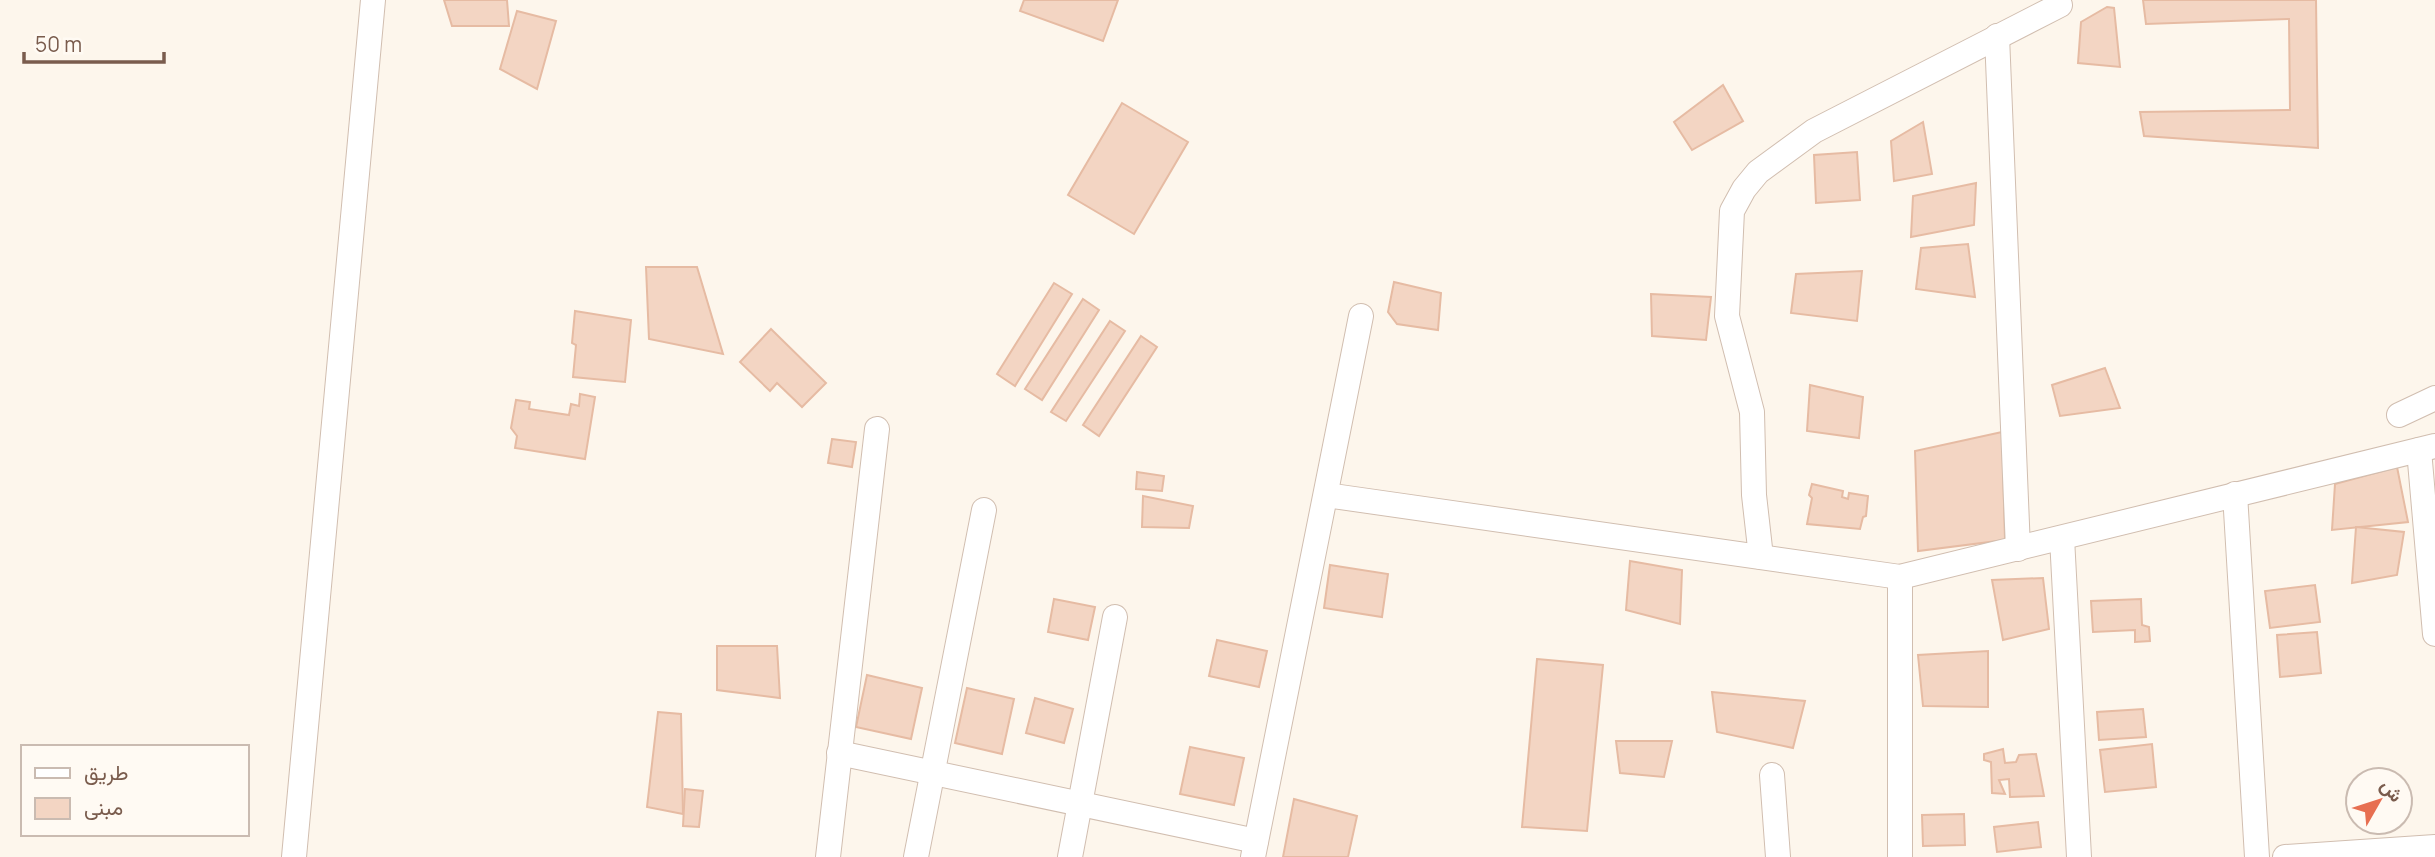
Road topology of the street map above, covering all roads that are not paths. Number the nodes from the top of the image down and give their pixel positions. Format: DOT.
graph roads {
  1 [pos="373,0"];
  2 [pos="2060,5"];
  3 [pos="1997,36"];
  4 [pos="1361,316"];
  5 [pos="2435,398"];
  6 [pos="2399,415"];
  7 [pos="877,429"];
  8 [pos="2427,448"];
  9 [pos="2235,494"];
  10 [pos="1326,495"];
  11 [pos="984,510"];
  12 [pos="2062,538"];
  13 [pos="2018,549"];
  14 [pos="1761,557"];
  15 [pos="1900,577"];
  16 [pos="1115,617"];
  17 [pos="2435,634"];
  18 [pos="839,753"];
  19 [pos="932,773"];
  20 [pos="1772,775"];
  21 [pos="1081,804"];
  22 [pos="2435,847"];
  23 [pos="1255,849"];
  24 [pos="294,857"];
  25 [pos="828,857"];
  26 [pos="916,857"];
  27 [pos="1070,857"];
  28 [pos="1778,857"];
  29 [pos="1900,857"];
  30 [pos="2079,857"];
  31 [pos="2257,857"];
  32 [pos="2285,857"];
  1 -- 24 [label="street"];
  2 -- 3 [label="street"];
  3 -- 13 [label="street"];
  3 -- 14 [label="street"];
  4 -- 10 [label="street"];
  5 -- 6 [label="street"];
  7 -- 18 [label="street"];
  8 -- 9 [label="street"];
  8 -- 17 [label="street"];
  9 -- 12 [label="street"];
  9 -- 31 [label="street"];
  10 -- 14 [label="street"];
  10 -- 23 [label="street"];
  11 -- 19 [label="street"];
  12 -- 13 [label="street"];
  12 -- 30 [label="street"];
  13 -- 15 [label="street"];
  14 -- 15 [label="street"];
  15 -- 29 [label="street"];
  16 -- 21 [label="street"];
  18 -- 19 [label="street"];
  18 -- 25 [label="street"];
  19 -- 21 [label="street"];
  19 -- 26 [label="street"];
  20 -- 28 [label="street"];
  21 -- 23 [label="street"];
  21 -- 27 [label="street"];
  22 -- 32 [label="street"];
}
